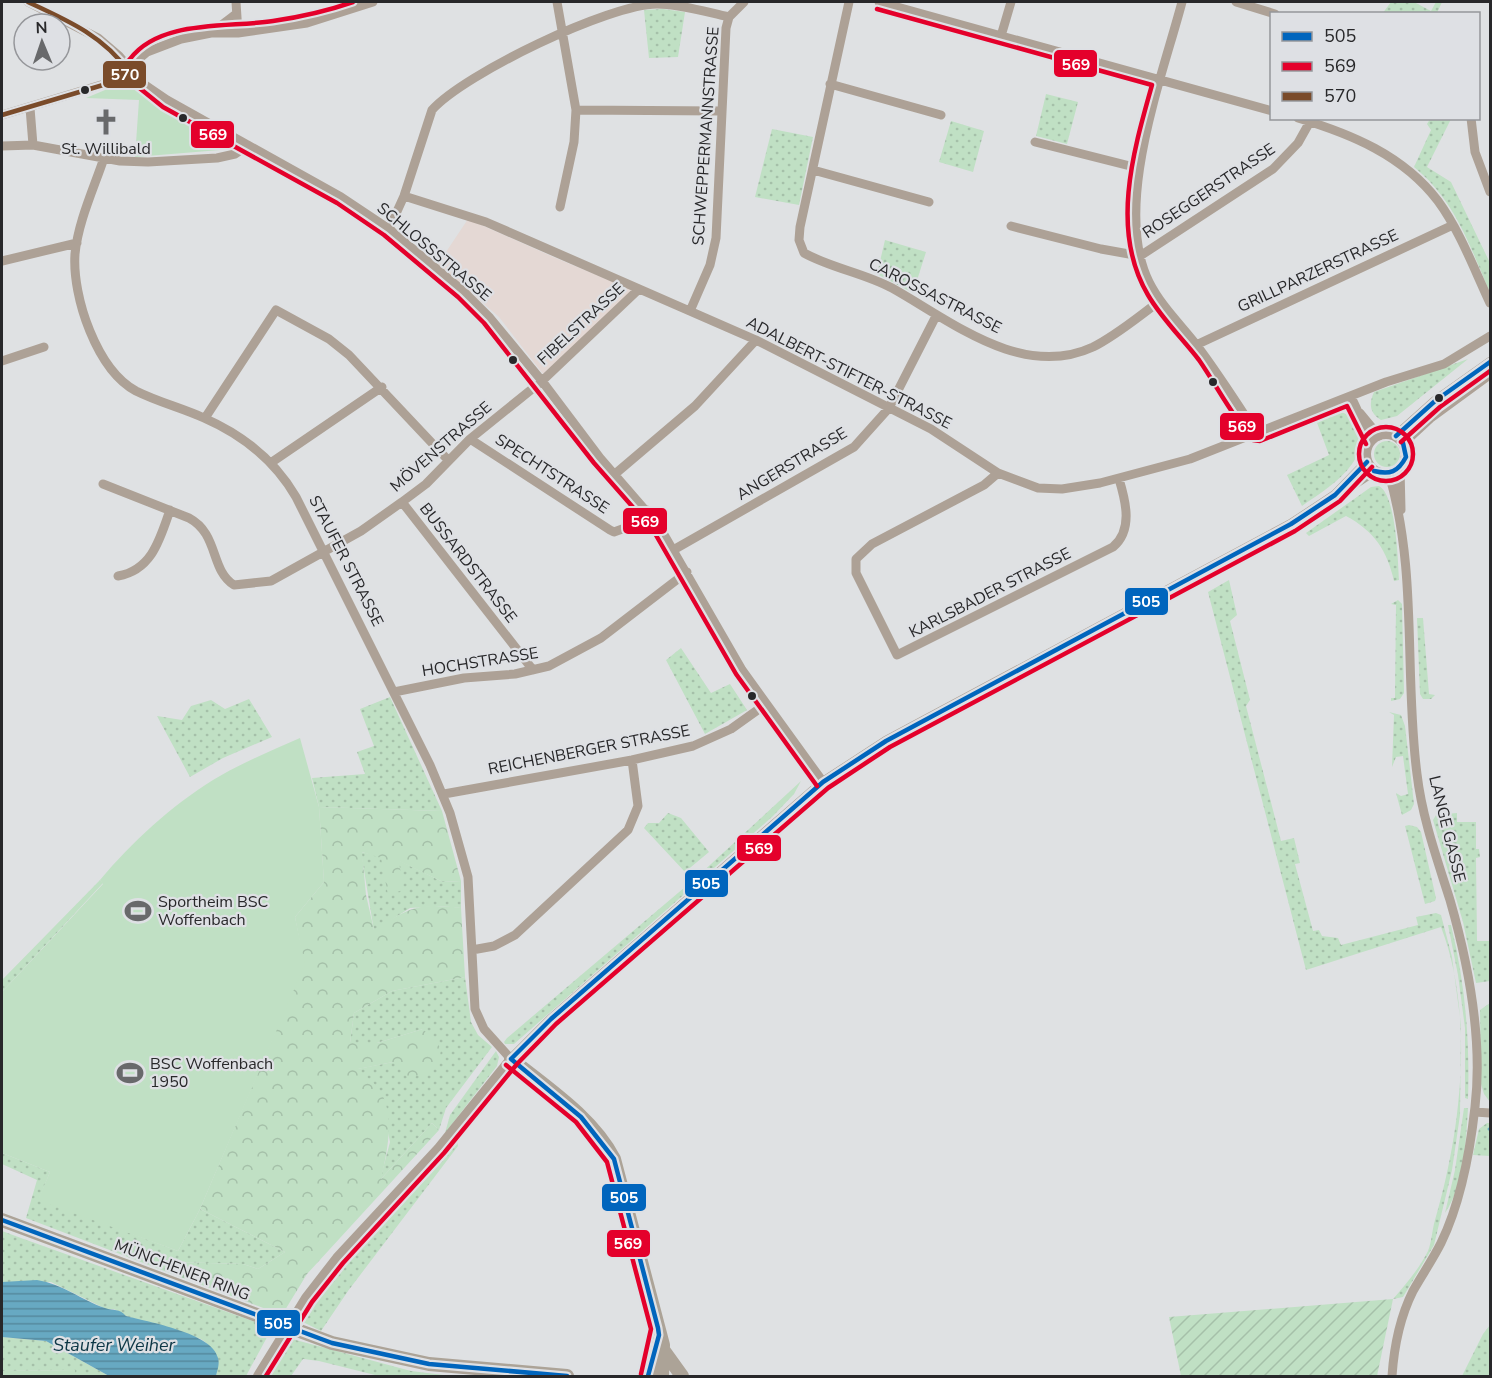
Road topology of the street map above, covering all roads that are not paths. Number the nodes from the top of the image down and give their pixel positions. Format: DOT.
graph roads {
  1 [pos="28,2"];
  2 [pos="236,2"];
  3 [pos="373,2"];
  4 [pos="557,2"];
  5 [pos="744,2"];
  6 [pos="849,2"];
  7 [pos="879,2"];
  8 [pos="1011,2"];
  9 [pos="1182,2"];
  10 [pos="1236,2"];
  11 [pos="1270,12"];
  12 [pos="236,14"];
  13 [pos="729,16"];
  14 [pos="211,33"];
  15 [pos="238,33"];
  16 [pos="564,34"];
  17 [pos="1001,36"];
  18 [pos="129,72"];
  19 [pos="1161,80"];
  20 [pos="831,84"];
  21 [pos="30,108"];
  22 [pos="576,110"];
  23 [pos="1270,110"];
  24 [pos="721,111"];
  25 [pos="2,115"];
  26 [pos="941,115"];
  27 [pos="1311,120"];
  28 [pos="1471,120"];
  29 [pos="1035,142"];
  30 [pos="248,145"];
  31 [pos="2,146"];
  32 [pos="33,146"];
  33 [pos="104,158"];
  34 [pos="1138,168"];
  35 [pos="813,170"];
  36 [pos="1491,192"];
  37 [pos="404,196"];
  38 [pos="929,202"];
  39 [pos="560,207"];
  40 [pos="1453,225"];
  41 [pos="1011,226"];
  42 [pos="388,229"];
  43 [pos="77,243"];
  44 [pos="1140,256"];
  45 [pos="2,261"];
  46 [pos="639,289"];
  47 [pos="1160,301"];
  48 [pos="1491,303"];
  49 [pos="690,311"];
  50 [pos="936,316"];
  51 [pos="1491,336"];
  52 [pos="756,340"];
  53 [pos="1196,345"];
  54 [pos="44,347"];
  55 [pos="2,361"];
  56 [pos="1491,362"];
  57 [pos="1491,374"];
  58 [pos="543,381"];
  59 [pos="382,387"];
  60 [pos="1351,397"];
  61 [pos="889,408"];
  62 [pos="205,418"];
  63 [pos="1257,434"];
  64 [pos="1376,438"];
  65 [pos="470,439"];
  66 [pos="1399,440"];
  67 [pos="448,460"];
  68 [pos="272,462"];
  69 [pos="1371,466"];
  70 [pos="1400,468"];
  71 [pos="998,473"];
  72 [pos="615,474"];
  73 [pos="1389,474"];
  74 [pos="1119,479"];
  75 [pos="103,484"];
  76 [pos="402,502"];
  77 [pos="170,510"];
  78 [pos="647,510"];
  79 [pos="1400,515"];
  80 [pos="675,549"];
  81 [pos="325,551"];
  82 [pos="687,572"];
  83 [pos="118,576"];
  84 [pos="533,670"];
  85 [pos="394,692"];
  86 [pos="766,704"];
  87 [pos="632,760"];
  88 [pos="824,782"];
  89 [pos="444,794"];
  90 [pos="472,950"];
  91 [pos="511,1059"];
  92 [pos="1474,1112"];
  93 [pos="1491,1113"];
  94 [pos="2,1220"];
  95 [pos="659,1335"];
  96 [pos="664,1350"];
  97 [pos="258,1377"];
  98 [pos="567,1377"];
  99 [pos="648,1377"];
  100 [pos="662,1377"];
  101 [pos="682,1377"];
  102 [pos="1392,1377"];
  1 -- 18 [label="street, SCHLOSSSTRASSE"];
  2 -- 12 [label="street"];
  3 -- 15 [label="street"];
  4 -- 16 [label="street"];
  5 -- 13 [label="street, SCHWEPPERMANNSTRASSE"];
  6 -- 20 [label="street, CAROSSASTRASSE"];
  7 -- 17 [label="street"];
  8 -- 17 [label="street"];
  9 -- 19 [label="street"];
  10 -- 11 [label="street"];
  12 -- 14 [label="street"];
  12 -- 15 [label="street"];
  13 -- 16 [label="street"];
  13 -- 24 [label="street, SCHWEPPERMANNSTRASSE"];
  14 -- 15 [label="street"];
  14 -- 18 [label="street"];
  16 -- 22 [label="street"];
  16 -- 37 [label="street"];
  17 -- 19 [label="street"];
  18 -- 21 [label="street"];
  18 -- 30 [label="street, SCHLOSSSTRASSE"];
  19 -- 23 [label="street"];
  19 -- 34 [label="street"];
  20 -- 26 [label="street"];
  20 -- 35 [label="street, CAROSSASTRASSE"];
  21 -- 25 [label="street"];
  21 -- 32 [label="street"];
  22 -- 24 [label="street"];
  22 -- 39 [label="street"];
  24 -- 49 [label="street, SCHWEPPERMANNSTRASSE"];
  27 -- 40 [label="street"];
  27 -- 44 [label="street, ROSEGGERSTRASSE"];
  28 -- 36 [label="street"];
  29 -- 34 [label="street"];
  30 -- 33 [label="street"];
  30 -- 42 [label="street, SCHLOSSSTRASSE"];
  31 -- 32 [label="street"];
  32 -- 33 [label="street"];
  33 -- 43 [label="street, STAUFER STRASSE"];
  34 -- 44 [label="street"];
  35 -- 38 [label="street"];
  35 -- 50 [label="street, CAROSSASTRASSE"];
  37 -- 42 [label="street"];
  37 -- 46 [label="street, ADALBERT-STIFTER-STRASSE"];
  40 -- 48 [label="street"];
  40 -- 53 [label="street, GRILLPARZERSTRASSE"];
  41 -- 44 [label="street"];
  42 -- 58 [label="street, SCHLOSSSTRASSE"];
  43 -- 45 [label="street"];
  43 -- 62 [label="street, STAUFER STRASSE"];
  44 -- 47 [label="street"];
  46 -- 49 [label="street, ADALBERT-STIFTER-STRASSE"];
  46 -- 58 [label="street, FIBELSTRASSE"];
  47 -- 50 [label="street, CAROSSASTRASSE"];
  47 -- 53 [label="street"];
  49 -- 52 [label="street, ADALBERT-STIFTER-STRASSE"];
  50 -- 61 [label="street, ANGERSTRASSE"];
  51 -- 60 [label="street, ADALBERT-STIFTER-STRASSE"];
  52 -- 61 [label="street, ADALBERT-STIFTER-STRASSE"];
  52 -- 72 [label="street"];
  53 -- 63 [label="street"];
  54 -- 55 [label="street"];
  56 -- 66 [label="street"];
  57 -- 66 [label="street"];
  58 -- 65 [label="street, MÖVENSTRASSE"];
  58 -- 72 [label="street, SCHLOSSSTRASSE"];
  59 -- 62 [label="street"];
  59 -- 67 [label="street"];
  59 -- 68 [label="street"];
  60 -- 63 [label="street, ADALBERT-STIFTER-STRASSE"];
  60 -- 64 [label="street"];
  61 -- 71 [label="street, ADALBERT-STIFTER-STRASSE"];
  61 -- 80 [label="street, ANGERSTRASSE"];
  62 -- 68 [label="street, STAUFER STRASSE"];
  63 -- 74 [label="street, ADALBERT-STIFTER-STRASSE"];
  64 -- 66 [label="street"];
  64 -- 69 [label="street"];
  65 -- 67 [label="street, MÖVENSTRASSE"];
  65 -- 78 [label="street, SPECHTSTRASSE"];
  66 -- 70 [label="street"];
  67 -- 76 [label="street, MÖVENSTRASSE"];
  68 -- 81 [label="street, STAUFER STRASSE"];
  69 -- 73 [label="street"];
  69 -- 88 [label="street"];
  70 -- 73 [label="street"];
  70 -- 79 [label="street, LANGE GASSE"];
  71 -- 74 [label="street, ADALBERT-STIFTER-STRASSE"];
  71 -- 74 [label="street, KARLSBADER STRASSE"];
  72 -- 78 [label="street, SCHLOSSSTRASSE"];
  73 -- 79 [label="street, LANGE GASSE"];
  75 -- 77 [label="street"];
  76 -- 81 [label="street, MÖVENSTRASSE"];
  76 -- 84 [label="street, BUSSARDSTRASSE"];
  77 -- 81 [label="street, MÖVENSTRASSE"];
  77 -- 83 [label="street"];
  78 -- 80 [label="street, SCHLOSSSTRASSE"];
  79 -- 92 [label="street, LANGE GASSE"];
  80 -- 82 [label="street, SCHLOSSSTRASSE"];
  81 -- 85 [label="street, STAUFER STRASSE"];
  82 -- 84 [label="street, HOCHSTRASSE"];
  82 -- 86 [label="street, SCHLOSSSTRASSE"];
  84 -- 85 [label="street, HOCHSTRASSE"];
  85 -- 89 [label="street, STAUFER STRASSE"];
  86 -- 87 [label="street, REICHENBERGER STRASSE"];
  86 -- 88 [label="street, SCHLOSSSTRASSE"];
  87 -- 89 [label="street, REICHENBERGER STRASSE"];
  87 -- 90 [label="street"];
  88 -- 91 [label="street"];
  89 -- 90 [label="street, STAUFER STRASSE"];
  90 -- 91 [label="street, STAUFER STRASSE"];
  91 -- 95 [label="main road"];
  91 -- 97 [label="street"];
  92 -- 93 [label="street"];
  92 -- 102 [label="street, LANGE GASSE"];
  94 -- 98 [label="main road, MÜNCHENER RING"];
  95 -- 96 [label="main road"];
  95 -- 99 [label="main road"];
  96 -- 100 [label="main road"];
  96 -- 101 [label="main road"];
}
